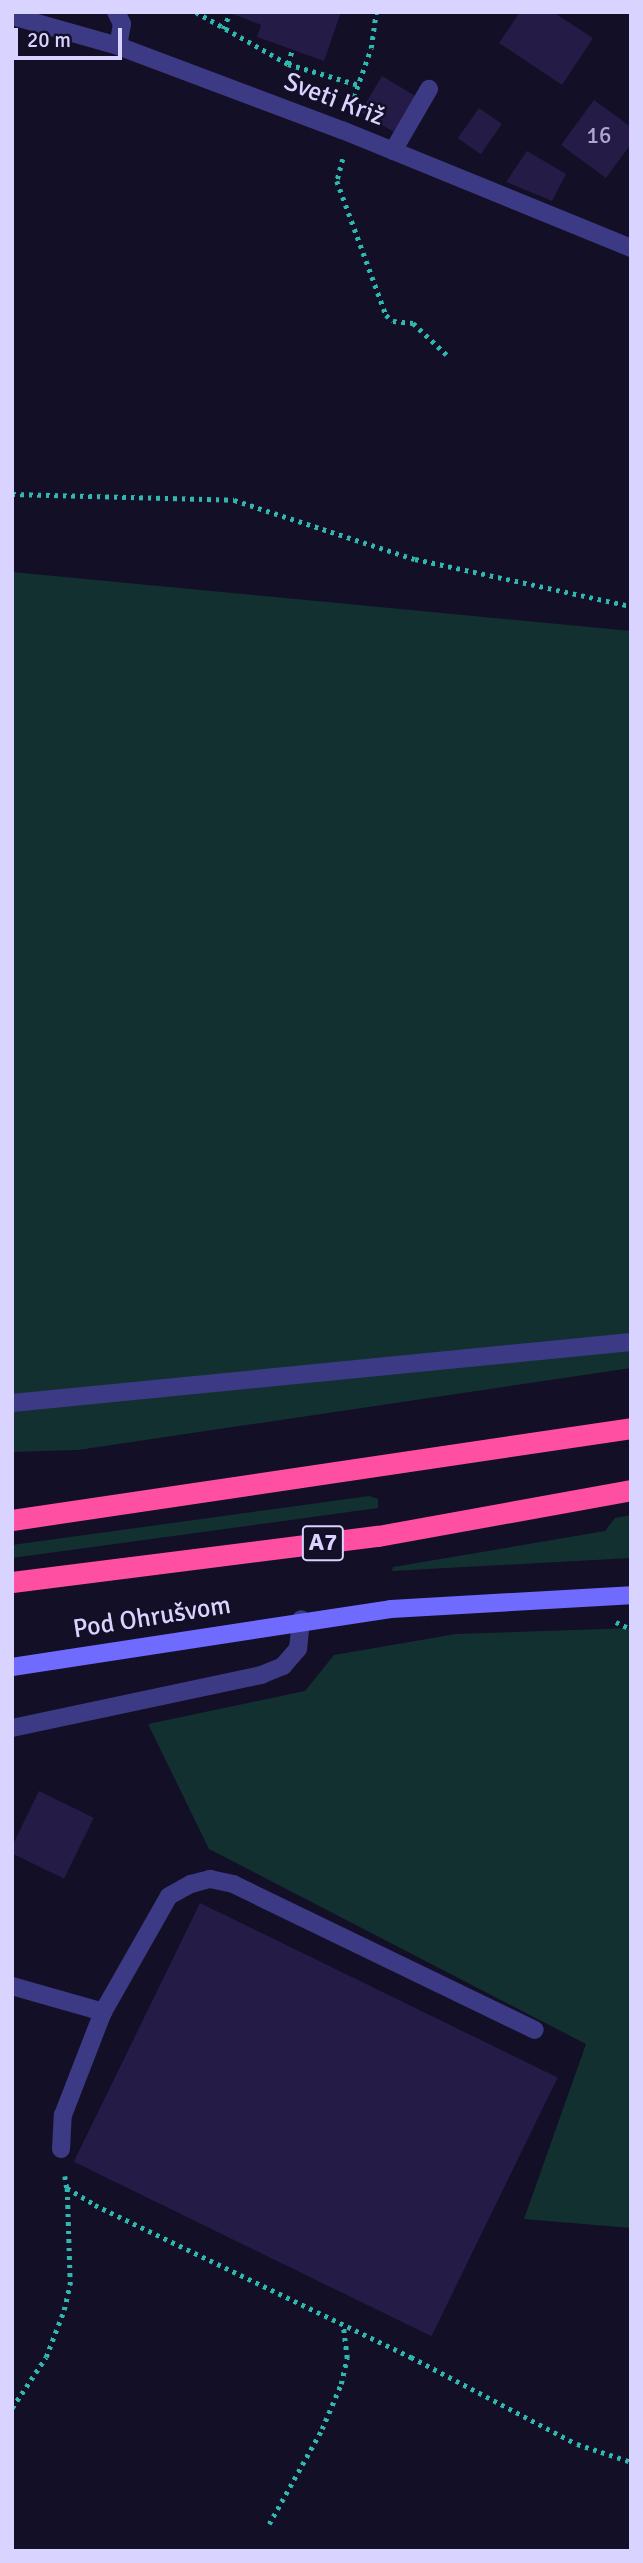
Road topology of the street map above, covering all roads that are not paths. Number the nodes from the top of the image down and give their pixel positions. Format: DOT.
graph roads {
  1 [pos="116,12"];
  2 [pos="12,16"];
  3 [pos="118,46"];
  4 [pos="429,89"];
  5 [pos="393,151"];
  6 [pos="631,248"];
  7 [pos="631,1342"];
  8 [pos="12,1403"];
  9 [pos="631,1428"];
  10 [pos="631,1490"];
  11 [pos="12,1520"];
  12 [pos="12,1582"];
  13 [pos="631,1595"];
  14 [pos="301,1619"];
  15 [pos="12,1667"];
  16 [pos="12,1728"];
  17 [pos="12,1986"];
  18 [pos="103,2012"];
  19 [pos="535,2030"];
  20 [pos="61,2149"];
  1 -- 3 [label="street"];
  2 -- 3 [label="street, Sveti Križ"];
  3 -- 5 [label="street, Sveti Križ"];
  4 -- 5 [label="street"];
  5 -- 6 [label="street, Sveti Križ"];
  7 -- 8 [label="street"];
  9 -- 11 [label="highway"];
  10 -- 12 [label="highway, A7"];
  13 -- 14 [label="street, Pod Ohrušvom"];
  14 -- 15 [label="street, Pod Ohrušvom"];
  14 -- 16 [label="street"];
  17 -- 18 [label="street"];
  18 -- 19 [label="street"];
  18 -- 20 [label="street"];
}
